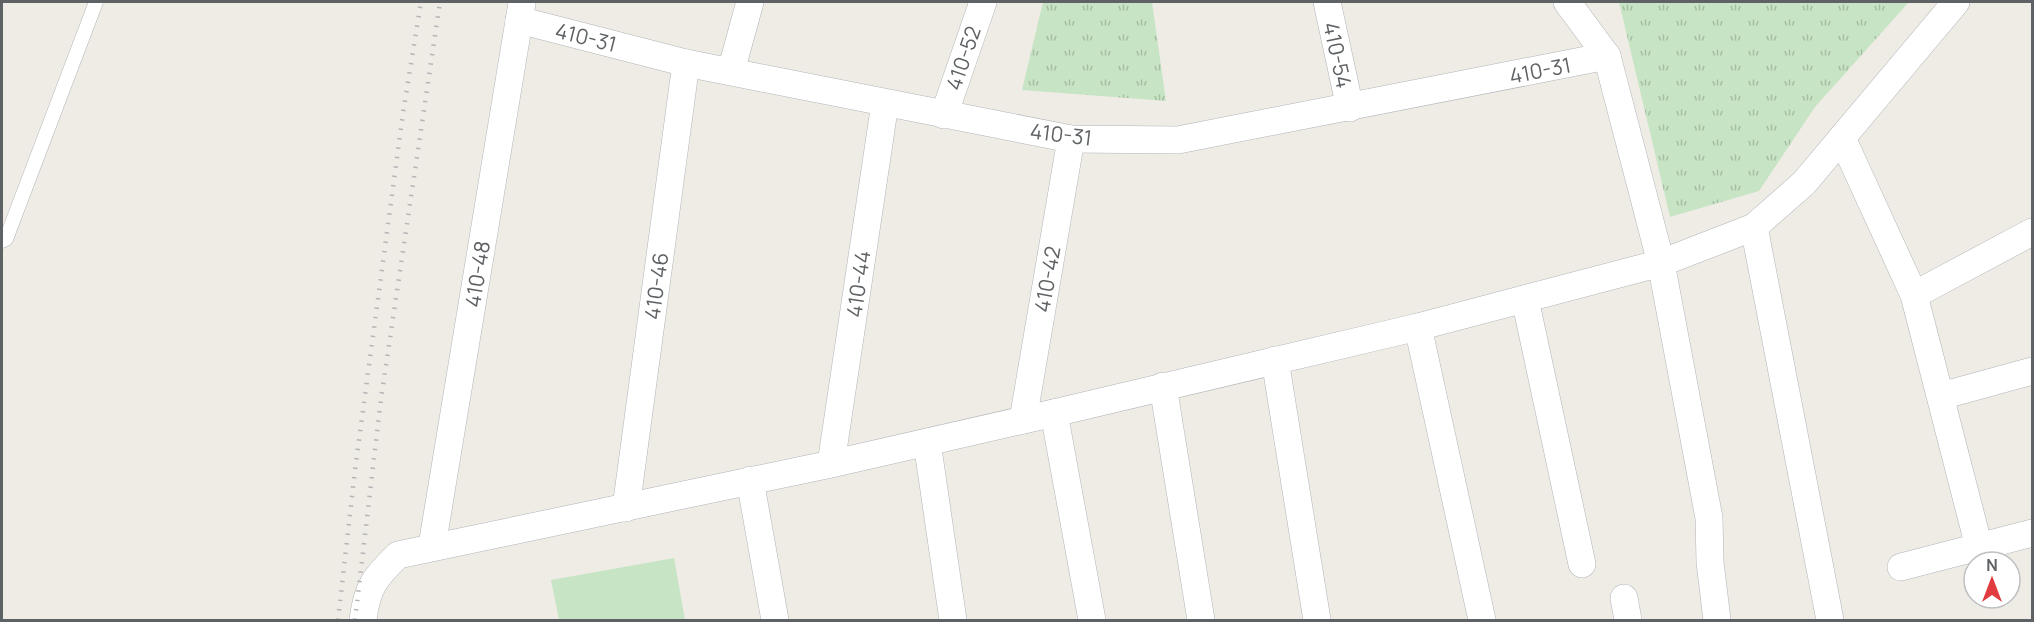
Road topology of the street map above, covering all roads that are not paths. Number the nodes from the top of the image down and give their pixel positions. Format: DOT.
graph roads {
  1 [pos="96,2"];
  2 [pos="750,2"];
  3 [pos="982,2"];
  4 [pos="1326,2"];
  5 [pos="1567,2"];
  6 [pos="1956,2"];
  7 [pos="521,11"];
  8 [pos="1607,56"];
  9 [pos="686,63"];
  10 [pos="731,71"];
  11 [pos="885,103"];
  12 [pos="1350,108"];
  13 [pos="944,115"];
  14 [pos="1842,138"];
  15 [pos="1071,139"];
  16 [pos="1754,227"];
  17 [pos="2032,232"];
  18 [pos="2,241"];
  19 [pos="1661,263"];
  20 [pos="1914,295"];
  21 [pos="1525,299"];
  22 [pos="1418,327"];
  23 [pos="1275,360"];
  24 [pos="2032,371"];
  25 [pos="1163,386"];
  26 [pos="1941,396"];
  27 [pos="1054,413"];
  28 [pos="1023,420"];
  29 [pos="927,442"];
  30 [pos="831,464"];
  31 [pos="750,480"];
  32 [pos="626,508"];
  33 [pos="2032,533"];
  34 [pos="432,546"];
  35 [pos="1979,547"];
  36 [pos="1582,564"];
  37 [pos="1901,567"];
  38 [pos="363,621"];
  39 [pos="775,621"];
  40 [pos="954,621"];
  41 [pos="1092,621"];
  42 [pos="1202,621"];
  43 [pos="1317,621"];
  44 [pos="1482,621"];
  45 [pos="1717,621"];
  46 [pos="1830,621"];
  1 -- 18 [label="lane"];
  2 -- 10 [label="street"];
  3 -- 13 [label="street, 410-52"];
  4 -- 12 [label="street, 410-54"];
  5 -- 8 [label="street"];
  6 -- 14 [label="street"];
  7 -- 9 [label="street, 410-31"];
  7 -- 34 [label="street, 410-48"];
  8 -- 12 [label="street, 410-31"];
  8 -- 19 [label="street"];
  9 -- 10 [label="street, 410-31"];
  9 -- 32 [label="street, 410-46"];
  10 -- 11 [label="street, 410-31"];
  11 -- 13 [label="street, 410-31"];
  11 -- 30 [label="street, 410-44"];
  12 -- 15 [label="street, 410-31"];
  13 -- 15 [label="street, 410-31"];
  14 -- 16 [label="street"];
  14 -- 20 [label="street"];
  15 -- 28 [label="street, 410-42"];
  16 -- 19 [label="street"];
  16 -- 46 [label="street"];
  17 -- 20 [label="street"];
  19 -- 21 [label="street"];
  19 -- 45 [label="street"];
  20 -- 26 [label="street"];
  21 -- 22 [label="street"];
  21 -- 36 [label="street"];
  22 -- 23 [label="street"];
  22 -- 44 [label="street"];
  23 -- 25 [label="street"];
  23 -- 43 [label="street"];
  24 -- 26 [label="street"];
  25 -- 27 [label="street"];
  25 -- 42 [label="street"];
  26 -- 35 [label="street"];
  27 -- 28 [label="street"];
  27 -- 41 [label="street"];
  28 -- 29 [label="street"];
  29 -- 30 [label="street"];
  29 -- 40 [label="street"];
  30 -- 31 [label="street"];
  31 -- 32 [label="street"];
  31 -- 39 [label="street"];
  32 -- 34 [label="street"];
  33 -- 35 [label="street"];
  34 -- 38 [label="street"];
  35 -- 37 [label="street"];
}
